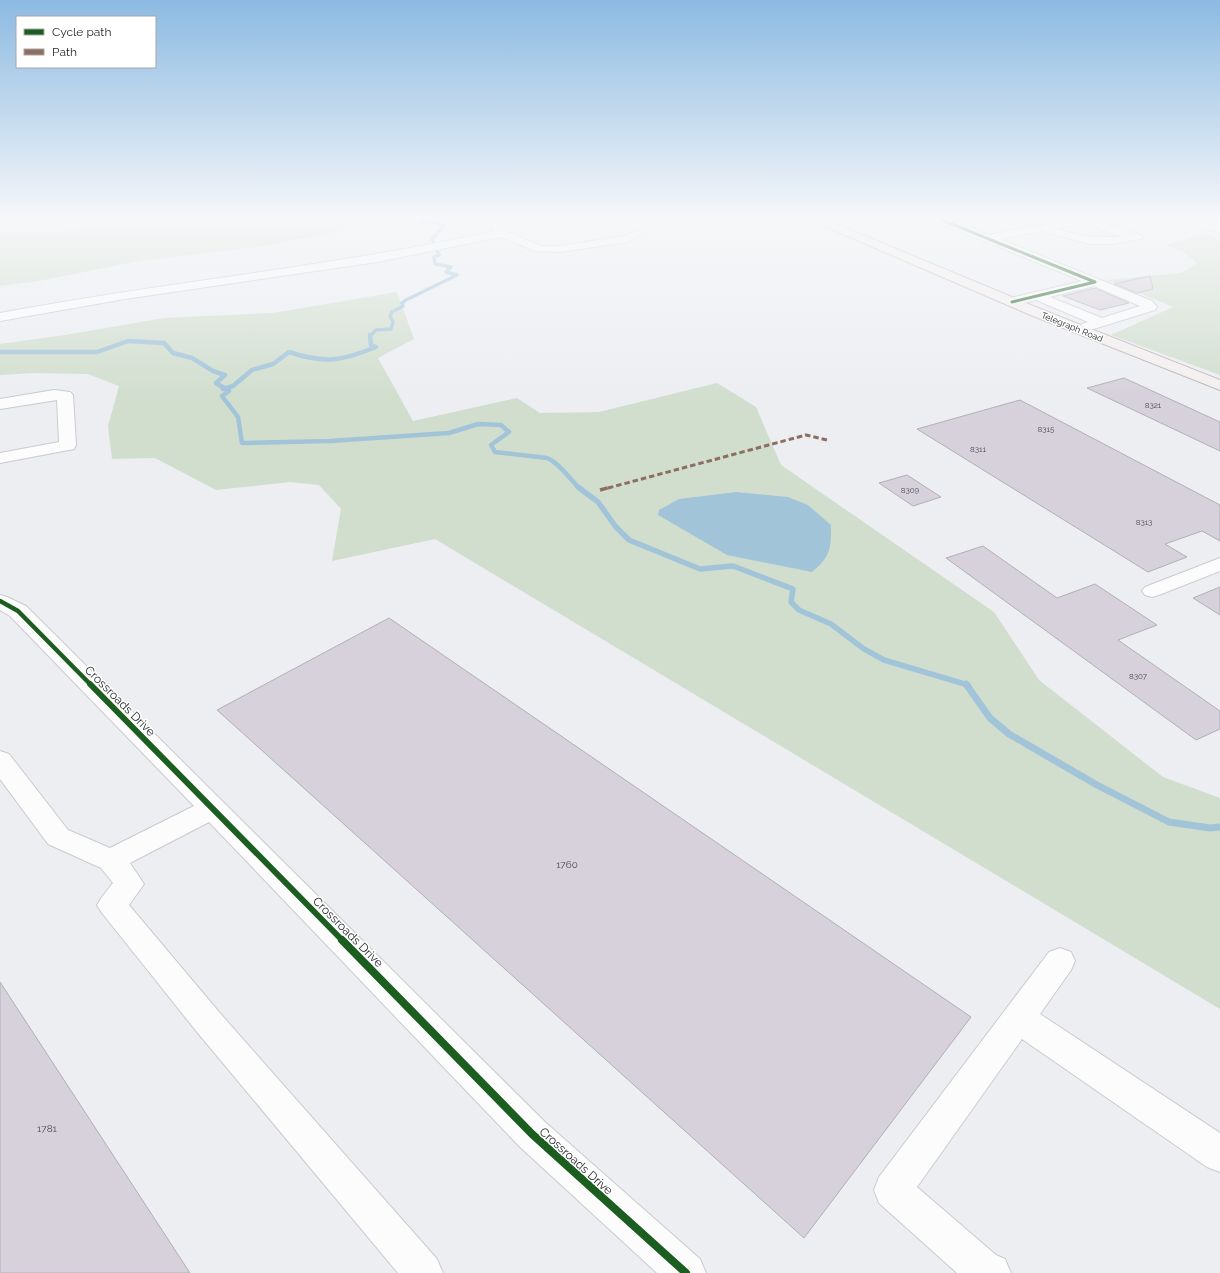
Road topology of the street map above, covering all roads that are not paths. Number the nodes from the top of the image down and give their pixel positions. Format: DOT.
graph roads {
  1 [pos="247,277"];
  2 [pos="954,277"];
  3 [pos="1085,277"];
  4 [pos="1094,281"];
  5 [pos="1037,296"];
  6 [pos="1012,302"];
  7 [pos="0,317"];
  8 [pos="1101,323"];
  9 [pos="1079,330"];
  10 [pos="1220,385"];
  11 [pos="0,404"];
  12 [pos="0,458"];
  13 [pos="1220,564"];
  14 [pos="1152,591"];
  15 [pos="0,601"];
  16 [pos="0,760"];
  17 [pos="212,809"];
  18 [pos="111,860"];
  19 [pos="1060,961"];
  20 [pos="1018,1018"];
  21 [pos="1220,1154"];
  22 [pos="423,1273"];
  23 [pos="686,1273"];
  24 [pos="991,1273"];
  1 -- 7 [label="street"];
  2 -- 6 [label="main road, Telegraph Road"];
  3 -- 4 [label="street"];
  4 -- 5 [label="street"];
  4 -- 8 [label="street"];
  5 -- 6 [label="street"];
  5 -- 8 [label="street"];
  6 -- 9 [label="main road, Telegraph Road"];
  8 -- 9 [label="street"];
  9 -- 10 [label="main road, Telegraph Road"];
  11 -- 12 [label="street"];
  13 -- 14 [label="street"];
  15 -- 17 [label="street, Crossroads Drive"];
  16 -- 18 [label="street"];
  17 -- 18 [label="street"];
  17 -- 23 [label="street, Crossroads Drive"];
  18 -- 22 [label="street"];
  19 -- 20 [label="street"];
  20 -- 21 [label="street"];
  20 -- 24 [label="street"];
}
